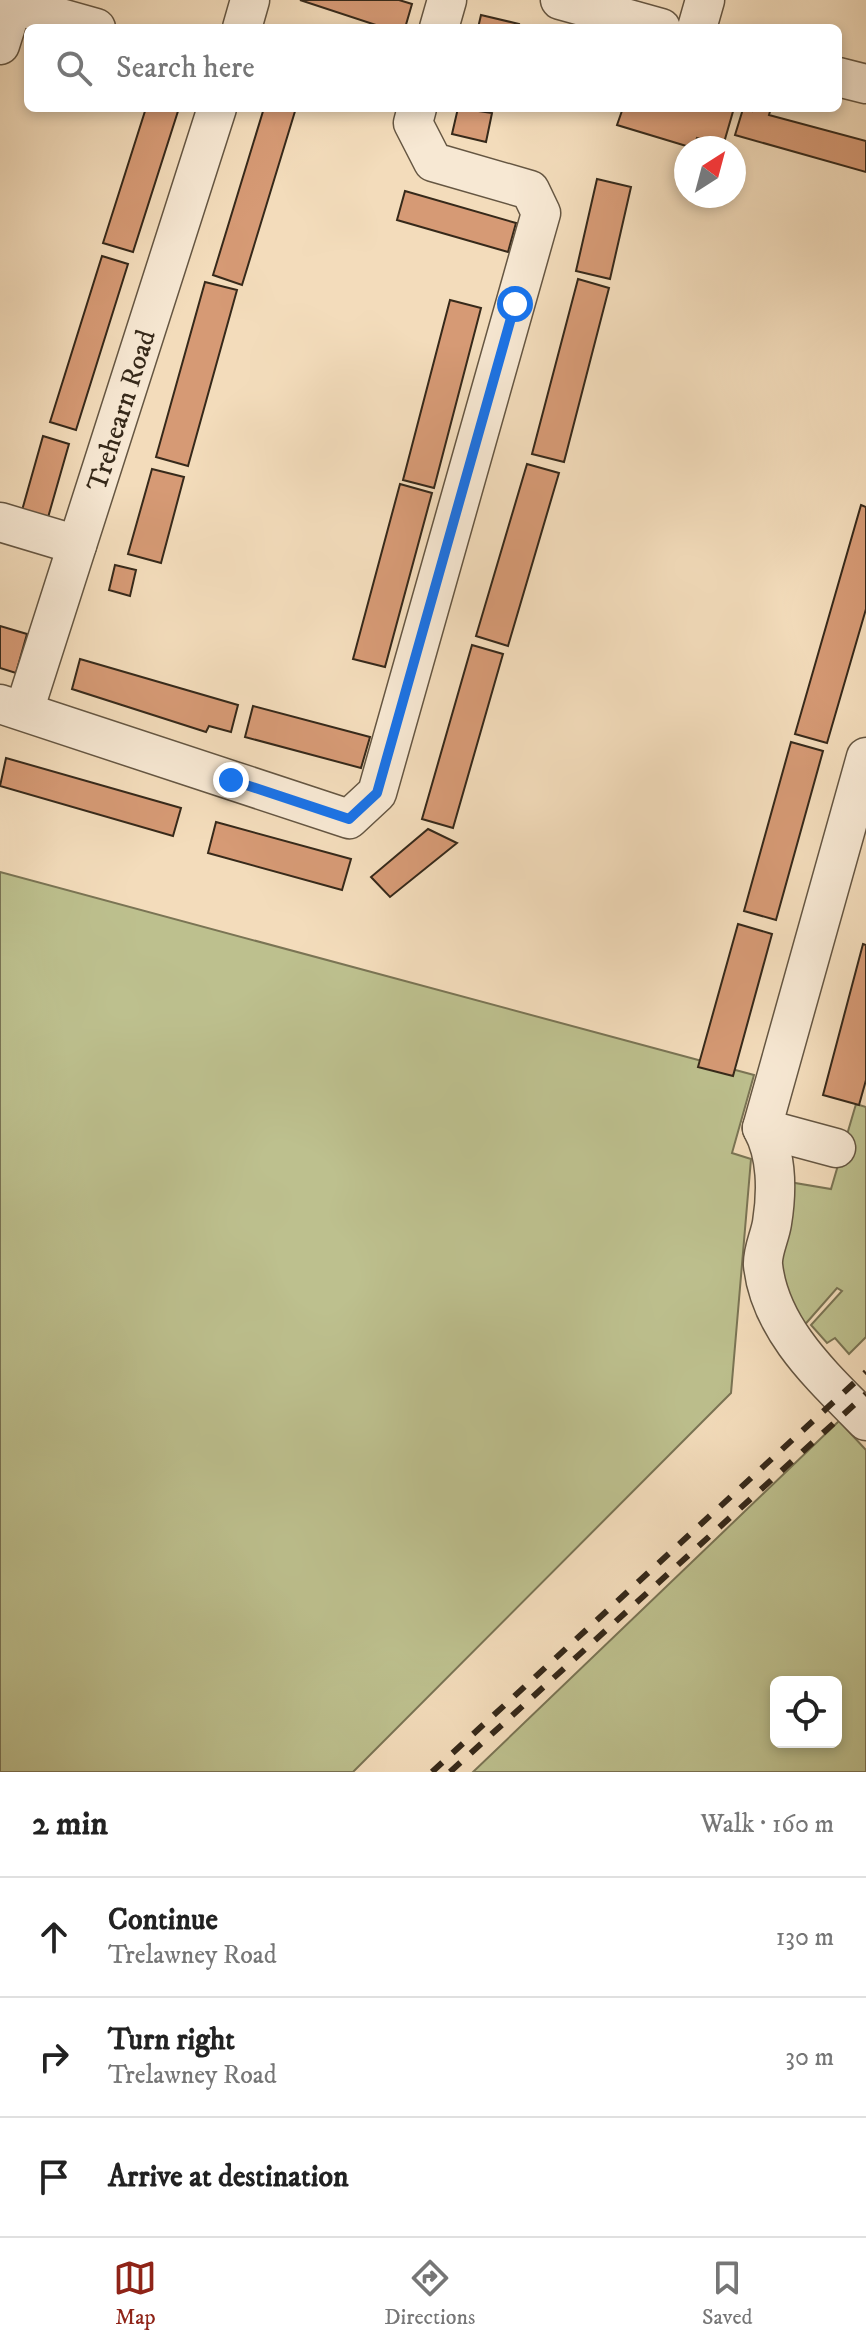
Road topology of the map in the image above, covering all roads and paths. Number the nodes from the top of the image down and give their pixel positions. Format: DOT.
graph roads {
  1 [pos="250,0"];
  2 [pos="447,0"];
  3 [pos="560,0"];
  4 [pos="705,0"];
  5 [pos="6,2"];
  6 [pos="82,24"];
  7 [pos="243,24"];
  8 [pos="440,24"];
  9 [pos="647,24"];
  10 [pos="698,24"];
  11 [pos="0,45"];
  12 [pos="842,78"];
  13 [pos="866,84"];
  14 [pos="216,112"];
  15 [pos="416,112"];
  16 [pos="0,522"];
  17 [pos="77,545"];
  18 [pos="12,707"];
  19 [pos="866,757"];
  20 [pos="762,1128"];
  21 [pos="836,1148"];
  22 [pos="866,1421"];
  1 -- 7 [label="street"];
  2 -- 8 [label="street"];
  3 -- 9 [label="street"];
  4 -- 10 [label="street"];
  5 -- 6 [label="street"];
  5 -- 11 [label="street"];
  12 -- 13 [label="street"];
  14 -- 17 [label="street, Trehearn Road"];
  15 -- 18 [label="street"];
  16 -- 17 [label="street"];
  17 -- 18 [label="street, Trehearn Road"];
  19 -- 20 [label="street"];
  20 -- 21 [label="street"];
  20 -- 22 [label="street"];
}
